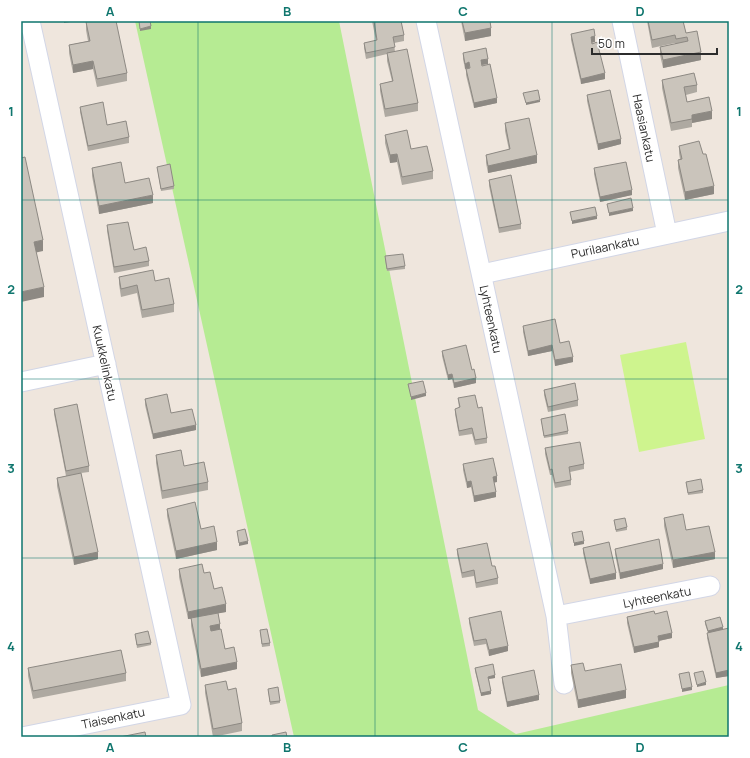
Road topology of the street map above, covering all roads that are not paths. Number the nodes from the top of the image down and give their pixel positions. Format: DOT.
graph roads {
  1 [pos="30,21"];
  2 [pos="426,21"];
  3 [pos="622,21"];
  4 [pos="21,23"];
  5 [pos="729,221"];
  6 [pos="667,234"];
  7 [pos="482,274"];
  8 [pos="106,364"];
  9 [pos="21,382"];
  10 [pos="710,586"];
  11 [pos="556,616"];
  12 [pos="564,684"];
  13 [pos="181,704"];
  14 [pos="22,737"];
  1 -- 4 [label="street"];
  1 -- 8 [label="street, Kuukkelinkatu"];
  2 -- 7 [label="street, Lyhteenkatu"];
  3 -- 6 [label="street, Haasiankatu"];
  5 -- 6 [label="street, Purilaankatu"];
  6 -- 7 [label="street, Purilaankatu"];
  7 -- 11 [label="street, Lyhteenkatu"];
  8 -- 9 [label="street"];
  8 -- 13 [label="street, Kuukkelinkatu"];
  10 -- 11 [label="street, Lyhteenkatu"];
  11 -- 12 [label="street, Lyhteenkatu"];
  13 -- 14 [label="street, Tiaisenkatu"];
}
